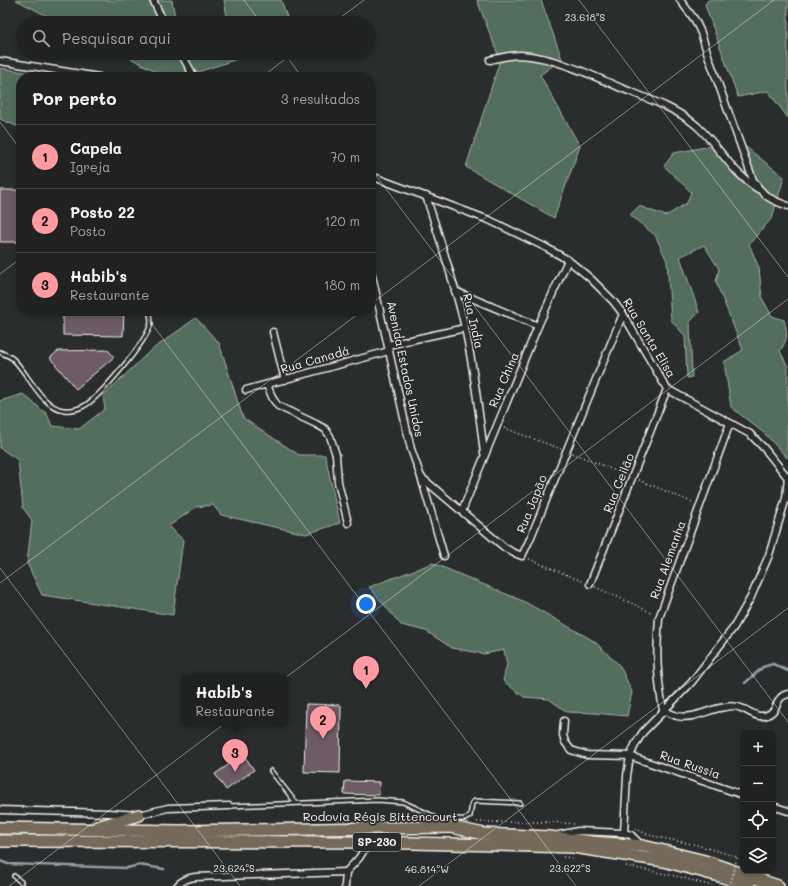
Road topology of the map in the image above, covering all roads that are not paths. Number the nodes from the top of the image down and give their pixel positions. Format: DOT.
graph roads {
  1 [pos="153,0"];
  2 [pos="680,0"];
  3 [pos="161,16"];
  4 [pos="185,60"];
  5 [pos="490,60"];
  6 [pos="0,61"];
  7 [pos="68,72"];
  8 [pos="191,72"];
  9 [pos="376,178"];
  10 [pos="758,189"];
  11 [pos="426,196"];
  12 [pos="788,206"];
  13 [pos="568,260"];
  14 [pos="455,291"];
  15 [pos="376,294"];
  16 [pos="623,314"];
  17 [pos="150,316"];
  18 [pos="538,326"];
  19 [pos="465,328"];
  20 [pos="273,332"];
  21 [pos="389,348"];
  22 [pos="0,352"];
  23 [pos="285,380"];
  24 [pos="267,385"];
  25 [pos="667,389"];
  26 [pos="246,390"];
  27 [pos="730,424"];
  28 [pos="484,454"];
  29 [pos="420,477"];
  30 [pos="788,477"];
  31 [pos="462,511"];
  32 [pos="348,523"];
  33 [pos="444,556"];
  34 [pos="590,584"];
  35 [pos="788,694"];
  36 [pos="663,710"];
  37 [pos="564,721"];
  38 [pos="630,756"];
  39 [pos="271,771"];
  40 [pos="740,794"];
  41 [pos="296,803"];
  42 [pos="520,804"];
  43 [pos="229,806"];
  44 [pos="776,807"];
  45 [pos="0,810"];
  46 [pos="788,811"];
  47 [pos="139,815"];
  48 [pos="440,820"];
  49 [pos="451,827"];
  50 [pos="0,828"];
  51 [pos="88,829"];
  52 [pos="624,830"];
  53 [pos="549,837"];
  54 [pos="0,841"];
  55 [pos="369,842"];
  56 [pos="642,846"];
  57 [pos="346,872"];
  58 [pos="14,876"];
  59 [pos="21,882"];
  60 [pos="177,886"];
  61 [pos="346,886"];
  62 [pos="749,886"];
  63 [pos="778,886"];
  1 -- 3 [label="street"];
  2 -- 10 [label="street"];
  4 -- 8 [label="street"];
  5 -- 10 [label="street"];
  6 -- 7 [label="street"];
  9 -- 11 [label="street, Rua Santa Elisa"];
  10 -- 12 [label="street"];
  11 -- 13 [label="street, Rua Santa Elisa"];
  11 -- 14 [label="street, Rua India"];
  13 -- 16 [label="street, Rua Santa Elisa"];
  13 -- 18 [label="street, Rua China"];
  14 -- 18 [label="street"];
  14 -- 19 [label="street, Rua India"];
  15 -- 21 [label="street, Avenida Estados Unidos"];
  16 -- 25 [label="street, Rua Santa Elisa"];
  16 -- 31 [label="street, Rua Japão"];
  17 -- 22 [label="lane"];
  18 -- 28 [label="street, Rua China"];
  19 -- 21 [label="street, Rua Canadá"];
  19 -- 28 [label="street, Rua India"];
  20 -- 23 [label="street"];
  21 -- 23 [label="street, Rua Canadá"];
  21 -- 29 [label="street, Avenida Estados Unidos"];
  23 -- 24 [label="street, Rua Canadá"];
  24 -- 26 [label="street, Rua Canadá"];
  24 -- 32 [label="street"];
  25 -- 27 [label="street, Rua Santa Elisa"];
  25 -- 34 [label="street, Rua Ceilão"];
  27 -- 30 [label="street, Rua Santa Elisa"];
  27 -- 36 [label="street, Rua Alemanha"];
  28 -- 31 [label="street, Rua China"];
  29 -- 31 [label="street"];
  29 -- 33 [label="street"];
  30 -- 36 [label="street"];
  35 -- 36 [label="street"];
  36 -- 38 [label="street"];
  37 -- 38 [label="street, Rua Russia"];
  38 -- 40 [label="street, Rua Russia"];
  38 -- 52 [label="street"];
  39 -- 41 [label="lane"];
  41 -- 43 [label="lane"];
  41 -- 48 [label="lane"];
  42 -- 48 [label="lane"];
  43 -- 47 [label="street"];
  44 -- 46 [label="street"];
  45 -- 47 [label="street"];
  47 -- 51 [label="highway"];
  48 -- 49 [label="lane"];
  49 -- 51 [label="highway, Rodovia Régis Bittencourt / SP-230"];
  49 -- 53 [label="highway, Rodovia Régis Bittencourt / SP-230"];
  50 -- 51 [label="highway, Rodovia Régis Bittencourt / SP-230"];
  52 -- 53 [label="street"];
  52 -- 56 [label="street"];
  53 -- 56 [label="highway, Rodovia Régis Bittencourt / SP-230"];
  54 -- 55 [label="highway, Rodovia Régis Bittencourt / SP-230"];
  55 -- 57 [label="street"];
  55 -- 62 [label="highway, Rodovia Régis Bittencourt / SP-230"];
  56 -- 63 [label="highway, Rodovia Régis Bittencourt / SP-230"];
  57 -- 60 [label="street"];
  57 -- 61 [label="street"];
  58 -- 59 [label="lane"];
}
